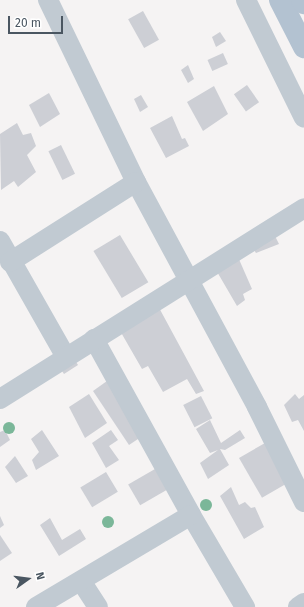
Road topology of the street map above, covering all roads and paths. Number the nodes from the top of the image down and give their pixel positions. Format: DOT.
graph roads {
  1 [pos="48,0"];
  2 [pos="246,0"];
  3 [pos="280,0"];
  4 [pos="302,0"];
  5 [pos="304,3"];
  6 [pos="304,47"];
  7 [pos="304,118"];
  8 [pos="136,182"];
  9 [pos="304,208"];
  10 [pos="0,241"];
  11 [pos="10,262"];
  12 [pos="188,280"];
  13 [pos="94,339"];
  14 [pos="66,357"];
  15 [pos="0,399"];
  16 [pos="304,502"];
  17 [pos="191,516"];
  18 [pos="81,581"];
  19 [pos="304,603"];
  20 [pos="36,607"];
  21 [pos="98,607"];
  22 [pos="245,607"];
  23 [pos="298,607"];
  1 -- 8 [label="street"];
  2 -- 7 [label="street"];
  3 -- 6 [label="main road"];
  4 -- 5 [label="main road"];
  8 -- 11 [label="street"];
  8 -- 12 [label="street"];
  9 -- 12 [label="street"];
  10 -- 11 [label="street"];
  11 -- 14 [label="street"];
  12 -- 13 [label="street"];
  12 -- 16 [label="street"];
  13 -- 14 [label="street"];
  13 -- 17 [label="street"];
  14 -- 15 [label="street"];
  17 -- 18 [label="street"];
  17 -- 22 [label="street"];
  18 -- 20 [label="street"];
  18 -- 21 [label="street"];
  19 -- 23 [label="street"];
}
